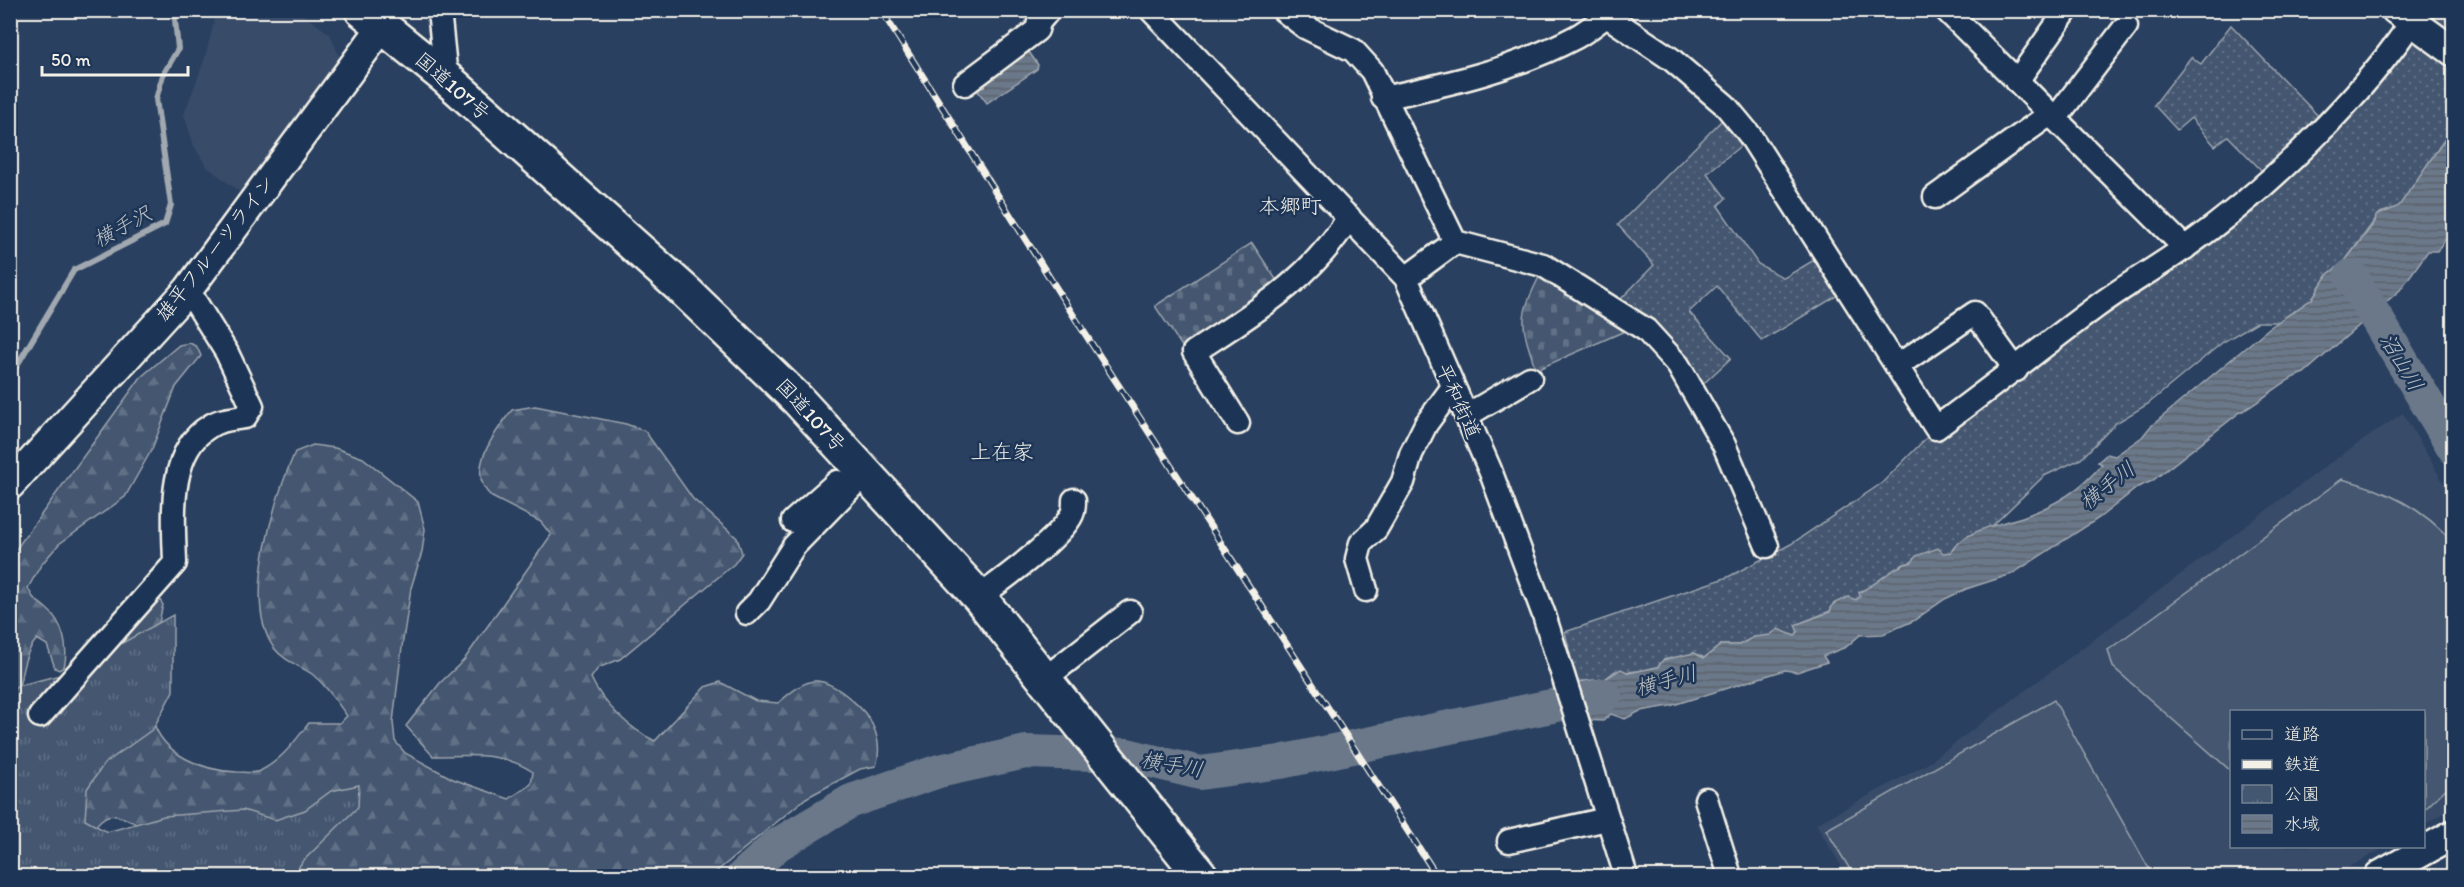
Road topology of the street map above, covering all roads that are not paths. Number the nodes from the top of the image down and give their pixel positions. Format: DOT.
graph roads {
  1 [pos="439,10"];
  2 [pos="1049,10"];
  3 [pos="1283,10"];
  4 [pos="1946,10"];
  5 [pos="2067,10"];
  6 [pos="1606,12"];
  7 [pos="1161,14"];
  8 [pos="372,19"];
  9 [pos="2414,19"];
  10 [pos="2126,26"];
  11 [pos="2454,52"];
  12 [pos="446,78"];
  13 [pos="2017,81"];
  14 [pos="965,84"];
  15 [pos="1383,98"];
  16 [pos="2053,116"];
  17 [pos="1935,197"];
  18 [pos="1349,217"];
  19 [pos="1455,242"];
  20 [pos="2185,248"];
  21 [pos="1406,278"];
  22 [pos="188,290"];
  23 [pos="1897,366"];
  24 [pos="2016,370"];
  25 [pos="1530,378"];
  26 [pos="1453,387"];
  27 [pos="1466,416"];
  28 [pos="1238,423"];
  29 [pos="861,469"];
  30 [pos="10,485"];
  31 [pos="1074,500"];
  32 [pos="793,521"];
  33 [pos="1767,546"];
  34 [pos="1366,590"];
  35 [pos="979,597"];
  36 [pos="1130,612"];
  37 [pos="747,613"];
  38 [pos="1043,680"];
  39 [pos="40,716"];
  40 [pos="1706,799"];
  41 [pos="1607,819"];
  42 [pos="2454,834"];
  43 [pos="1509,841"];
  44 [pos="1201,876"];
  45 [pos="1626,876"];
  46 [pos="1730,876"];
  47 [pos="2379,876"];
  1 -- 12 [label="street"];
  2 -- 14 [label="street"];
  3 -- 15 [label="street"];
  4 -- 13 [label="street"];
  5 -- 13 [label="street"];
  6 -- 15 [label="street"];
  6 -- 23 [label="street"];
  7 -- 18 [label="street, 平和街道"];
  8 -- 12 [label="highway, 国道107号"];
  8 -- 22 [label="street, 雄平フルーツライン"];
  9 -- 11 [label="street"];
  9 -- 20 [label="street"];
  10 -- 16 [label="street"];
  12 -- 29 [label="highway, 国道107号"];
  13 -- 16 [label="street"];
  15 -- 19 [label="street"];
  16 -- 17 [label="street"];
  16 -- 20 [label="street"];
  18 -- 21 [label="street, 平和街道"];
  18 -- 28 [label="street"];
  19 -- 21 [label="street"];
  19 -- 33 [label="street"];
  20 -- 24 [label="street"];
  21 -- 26 [label="street, 平和街道"];
  22 -- 30 [label="street, 雄平フルーツライン"];
  22 -- 39 [label="street"];
  23 -- 24 [label="street"];
  23 -- 24 [label="street"];
  25 -- 27 [label="street"];
  26 -- 27 [label="street, 平和街道"];
  26 -- 34 [label="street"];
  27 -- 41 [label="street, 平和街道"];
  29 -- 32 [label="street"];
  29 -- 35 [label="highway, 国道107号"];
  29 -- 37 [label="street"];
  31 -- 35 [label="street"];
  35 -- 38 [label="highway, 国道107号"];
  36 -- 38 [label="street"];
  38 -- 44 [label="highway, 国道107号"];
  40 -- 46 [label="street"];
  41 -- 43 [label="street"];
  41 -- 45 [label="street, 平和街道"];
  42 -- 47 [label="street"];
}
